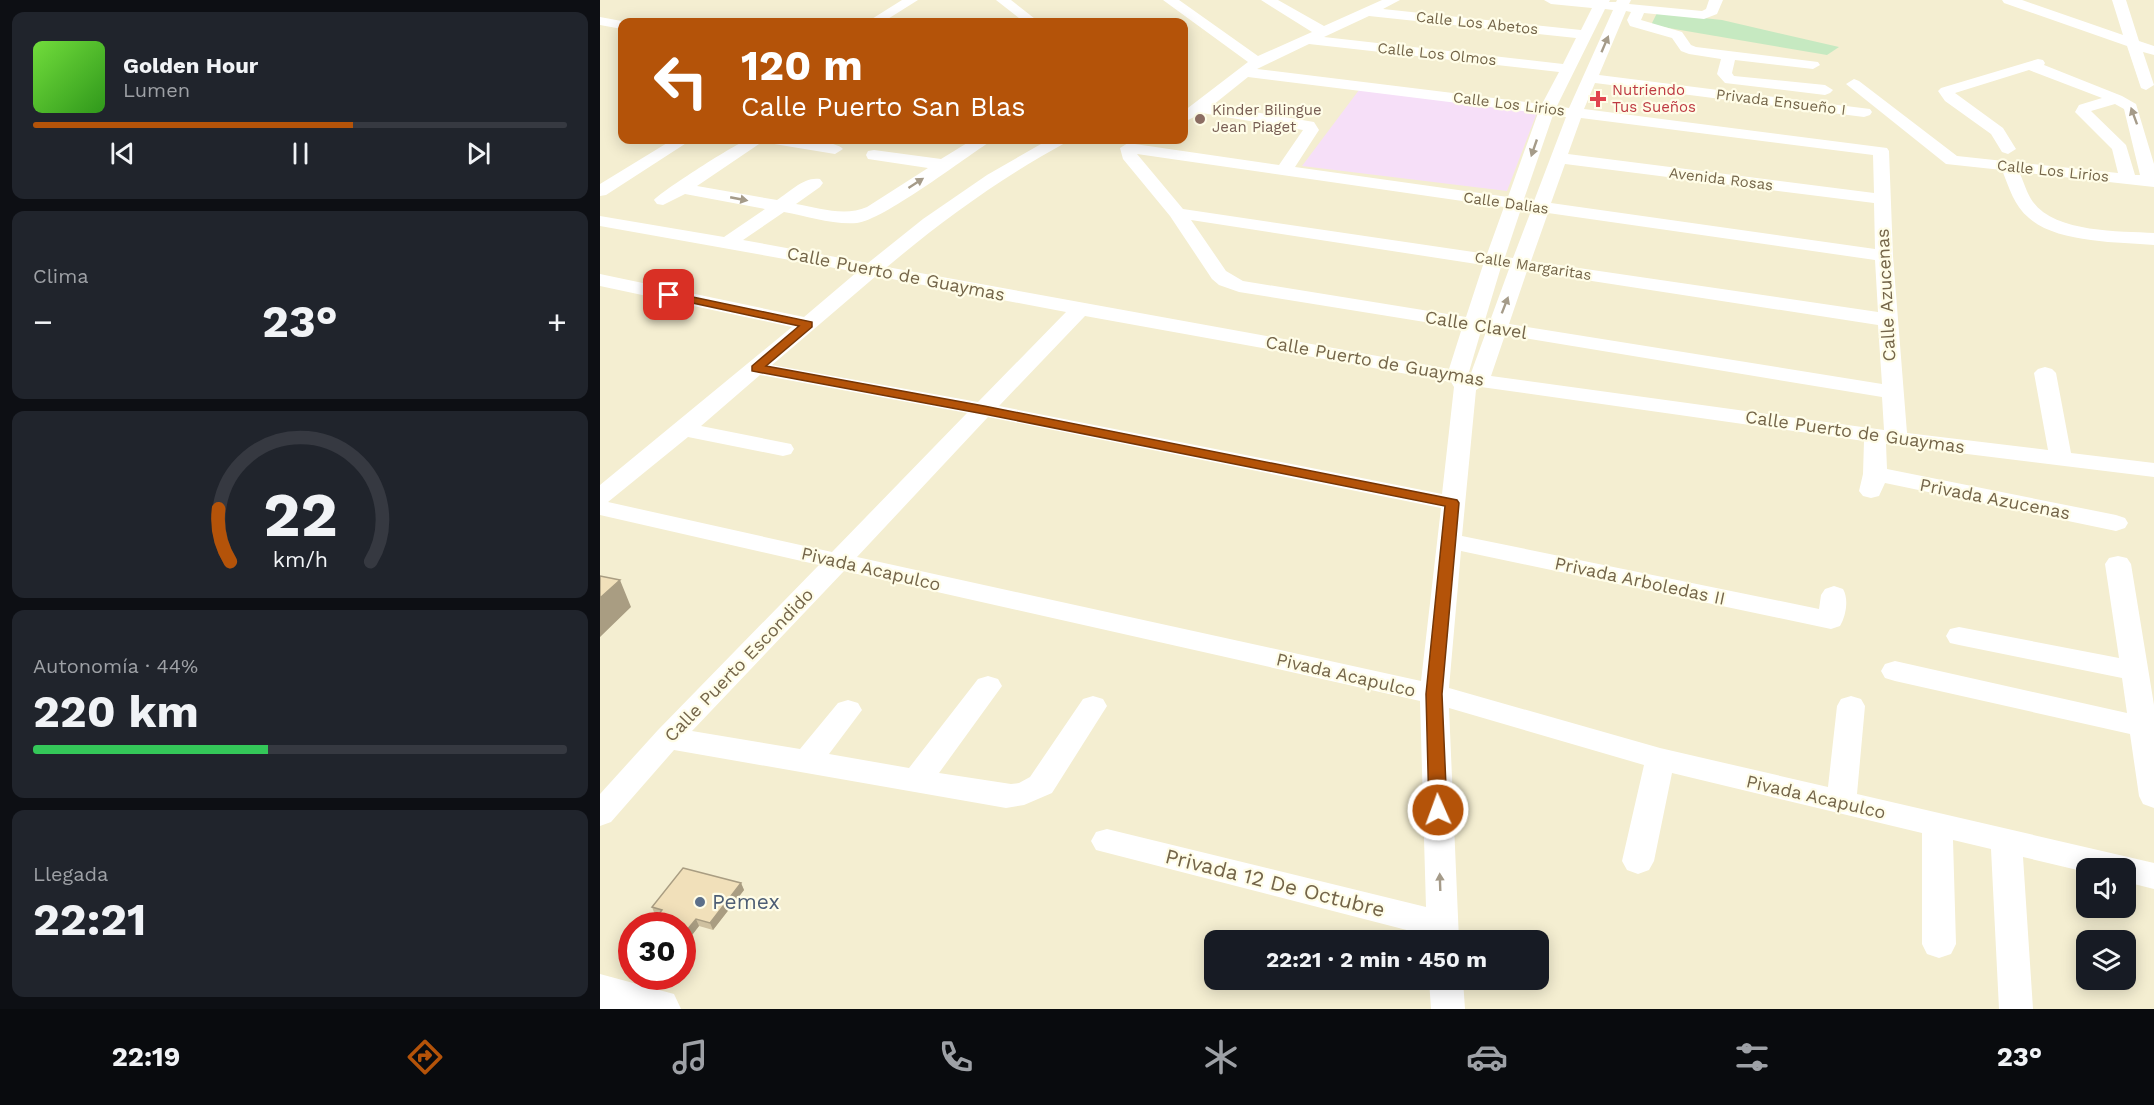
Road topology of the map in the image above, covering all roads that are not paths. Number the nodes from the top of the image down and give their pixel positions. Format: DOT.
graph roads {
  1 [pos="911,0"];
  2 [pos="1004,0"];
  3 [pos="1170,0"];
  4 [pos="1268,0"];
  5 [pos="1551,0"];
  6 [pos="1716,0"];
  7 [pos="2009,0"];
  8 [pos="2119,0"];
  9 [pos="1388,1"];
  10 [pos="1601,3"];
  11 [pos="1628,5"];
  12 [pos="1369,12"];
  13 [pos="881,18"];
  14 [pos="1027,18"];
  15 [pos="600,21"];
  16 [pos="618,24"];
  17 [pos="1323,32"];
  18 [pos="1584,35"];
  19 [pos="1306,39"];
  20 [pos="2134,44"];
  21 [pos="2154,51"];
  22 [pos="1729,56"];
  23 [pos="1813,65"];
  24 [pos="1251,67"];
  25 [pos="1568,69"];
  26 [pos="1590,78"];
  27 [pos="1854,84"];
  28 [pos="2146,85"];
  29 [pos="1824,90"];
  30 [pos="2117,99"];
  31 [pos="1200,108"];
  32 [pos="1548,108"];
  33 [pos="1575,112"];
  34 [pos="1864,112"];
  35 [pos="1188,115"];
  36 [pos="676,144"];
  37 [pos="750,144"];
  38 [pos="798,144"];
  39 [pos="976,144"];
  40 [pos="1052,144"];
  41 [pos="1136,144"];
  42 [pos="835,149"];
  43 [pos="1881,151"];
  44 [pos="2122,153"];
  45 [pos="874,155"];
  46 [pos="2144,155"];
  47 [pos="2008,157"];
  48 [pos="1560,158"];
  49 [pos="944,165"];
  50 [pos="1284,170"];
  51 [pos="2128,179"];
  52 [pos="2152,181"];
  53 [pos="814,183"];
  54 [pos="682,188"];
  55 [pos="600,191"];
  56 [pos="1881,199"];
  57 [pos="663,200"];
  58 [pos="1515,204"];
  59 [pos="780,206"];
  60 [pos="1541,208"];
  61 [pos="1177,213"];
  62 [pos="600,221"];
  63 [pos="2154,239"];
  64 [pos="729,242"];
  65 [pos="1884,256"];
  66 [pos="1494,260"];
  67 [pos="1520,263"];
  68 [pos="872,269"];
  69 [pos="600,280"];
  70 [pos="1079,310"];
  71 [pos="1888,320"];
  72 [pos="807,324"];
  73 [pos="1472,325"];
  74 [pos="1496,328"];
  75 [pos="756,368"];
  76 [pos="2045,373"];
  77 [pos="1467,381"];
  78 [pos="1892,392"];
  79 [pos="984,410"];
  80 [pos="684,429"];
  81 [pos="1886,437"];
  82 [pos="783,450"];
  83 [pos="2061,458"];
  84 [pos="2154,470"];
  85 [pos="1873,483"];
  86 [pos="600,497"];
  87 [pos="1452,503"];
  88 [pos="600,508"];
  89 [pos="2116,523"];
  90 [pos="1449,541"];
  91 [pos="840,562"];
  92 [pos="2118,564"];
  93 [pos="1833,608"];
  94 [pos="1959,636"];
  95 [pos="2134,670"];
  96 [pos="1895,671"];
  97 [pos="988,686"];
  98 [pos="1434,694"];
  99 [pos="1093,706"];
  100 [pos="1851,706"];
  101 [pos="848,710"];
  102 [pos="2144,727"];
  103 [pos="668,738"];
  104 [pos="1660,759"];
  105 [pos="807,761"];
  106 [pos="917,780"];
  107 [pos="2154,796"];
  108 [pos="1841,803"];
  109 [pos="600,814"];
  110 [pos="1936,825"];
  111 [pos="1107,841"];
  112 [pos="2006,842"];
  113 [pos="2076,858"];
  114 [pos="1638,861"];
  115 [pos="2136,872"];
  116 [pos="2154,876"];
  117 [pos="1432,930"];
  118 [pos="1443,930"];
  119 [pos="1939,944"];
  120 [pos="1447,990"];
  121 [pos="600,995"];
  122 [pos="657,1009"];
  123 [pos="1448,1009"];
  124 [pos="2016,1009"];
  1 -- 13 [label="street"];
  2 -- 14 [label="street"];
  3 -- 24 [label="street, Calle Los Lirios"];
  4 -- 17 [label="street"];
  5 -- 10 [label="street"];
  6 -- 11 [label="street"];
  7 -- 20 [label="street"];
  8 -- 20 [label="street"];
  9 -- 12 [label="street"];
  10 -- 11 [label="street"];
  10 -- 18 [label="street"];
  11 -- 22 [label="street"];
  26 -- 11 [label="street, one-way"];
  12 -- 17 [label="street"];
  12 -- 18 [label="street, Calle Los Abetos"];
  15 -- 16 [label="street"];
  17 -- 19 [label="street"];
  18 -- 25 [label="street"];
  19 -- 24 [label="street"];
  19 -- 25 [label="street, Calle Los Olmos"];
  20 -- 21 [label="street"];
  20 -- 28 [label="street"];
  22 -- 23 [label="street"];
  22 -- 29 [label="street"];
  24 -- 31 [label="street"];
  24 -- 32 [label="street, Calle Los Lirios"];
  25 -- 32 [label="street"];
  26 -- 33 [label="street"];
  26 -- 34 [label="street, Privada Ensueño I"];
  27 -- 47 [label="street, Calle Los Lirios"];
  30 -- 44 [label="street"];
  46 -- 30 [label="street, one-way"];
  30 -- 47 [label="street"];
  31 -- 35 [label="street"];
  31 -- 50 [label="street"];
  32 -- 33 [label="street, Calle Los Lirios"];
  32 -- 58 [label="street, one-way"];
  33 -- 43 [label="street, Calle Los Lirios"];
  33 -- 48 [label="street"];
  36 -- 55 [label="street"];
  37 -- 54 [label="street"];
  38 -- 42 [label="street"];
  39 -- 49 [label="street"];
  40 -- 68 [label="street"];
  41 -- 50 [label="street, Calle Dalias"];
  41 -- 61 [label="street, Calle Clavel"];
  43 -- 56 [label="street, Calle Azucenas"];
  44 -- 46 [label="street"];
  44 -- 51 [label="street"];
  45 -- 49 [label="street"];
  46 -- 52 [label="street"];
  47 -- 51 [label="street, Calle Los Lirios"];
  47 -- 63 [label="street"];
  48 -- 56 [label="street, Avenida Rosas"];
  48 -- 60 [label="street"];
  59 -- 49 [label="street, one-way"];
  50 -- 58 [label="street, Calle Dalias"];
  51 -- 52 [label="street, Calle Los Lirios"];
  53 -- 59 [label="street"];
  54 -- 57 [label="street"];
  54 -- 59 [label="street, one-way"];
  56 -- 65 [label="street, Calle Azucenas"];
  58 -- 60 [label="street, Calle Dalias"];
  58 -- 66 [label="street"];
  59 -- 64 [label="street"];
  60 -- 65 [label="street, Calle Dalias"];
  60 -- 67 [label="street"];
  61 -- 66 [label="street, Calle Margaritas"];
  61 -- 73 [label="street, Calle Clavel"];
  62 -- 64 [label="street, Calle Puerto de Guaymas"];
  64 -- 68 [label="street, Calle Puerto de Guaymas"];
  65 -- 71 [label="street, Calle Azucenas"];
  66 -- 67 [label="street, Calle Margaritas"];
  66 -- 73 [label="street"];
  67 -- 71 [label="street, Calle Margaritas"];
  74 -- 67 [label="street, one-way"];
  68 -- 70 [label="street, Calle Puerto de Guaymas"];
  68 -- 72 [label="street"];
  69 -- 72 [label="street"];
  70 -- 77 [label="street, Calle Puerto de Guaymas"];
  70 -- 79 [label="street, Calle Puerto Escondido"];
  71 -- 78 [label="street, Calle Azucenas"];
  72 -- 75 [label="street"];
  73 -- 74 [label="street, Calle Clavel"];
  73 -- 77 [label="street"];
  74 -- 77 [label="street"];
  74 -- 78 [label="street, Calle Clavel"];
  75 -- 79 [label="street"];
  75 -- 80 [label="street"];
  76 -- 83 [label="street"];
  77 -- 81 [label="street, Calle Puerto de Guaymas"];
  77 -- 87 [label="street"];
  78 -- 81 [label="street, Calle Azucenas"];
  79 -- 87 [label="street"];
  79 -- 91 [label="street, Calle Puerto Escondido"];
  80 -- 82 [label="street"];
  80 -- 86 [label="street"];
  81 -- 83 [label="street, Calle Puerto de Guaymas"];
  81 -- 85 [label="street, Calle Azucenas"];
  83 -- 84 [label="street, Calle Puerto de Guaymas"];
  85 -- 89 [label="street, Privada Azucenas"];
  87 -- 90 [label="street"];
  88 -- 91 [label="street, Pivada Acapulco"];
  90 -- 93 [label="street, Privada Arboledas II"];
  90 -- 98 [label="street"];
  91 -- 98 [label="street, Pivada Acapulco"];
  91 -- 103 [label="street, Calle Puerto Escondido"];
  92 -- 95 [label="street"];
  94 -- 95 [label="street"];
  95 -- 102 [label="street"];
  96 -- 102 [label="street"];
  97 -- 106 [label="street"];
  98 -- 104 [label="street, Pivada Acapulco"];
  118 -- 98 [label="street, one-way"];
  99 -- 106 [label="street"];
  100 -- 108 [label="street"];
  101 -- 105 [label="street"];
  102 -- 107 [label="street"];
  103 -- 105 [label="street"];
  103 -- 109 [label="street, Calle Puerto Escondido"];
  104 -- 108 [label="street, Pivada Acapulco"];
  104 -- 114 [label="street"];
  105 -- 106 [label="street"];
  108 -- 110 [label="street, Pivada Acapulco"];
  110 -- 112 [label="street, Pivada Acapulco"];
  110 -- 119 [label="street"];
  111 -- 117 [label="street, Privada 12 De Octubre"];
  112 -- 113 [label="street, Pivada Acapulco"];
  112 -- 124 [label="street"];
  115 -- 116 [label="street, Pivada Acapulco"];
  120 -- 123 [label="street"];
  121 -- 122 [label="street"];
}
